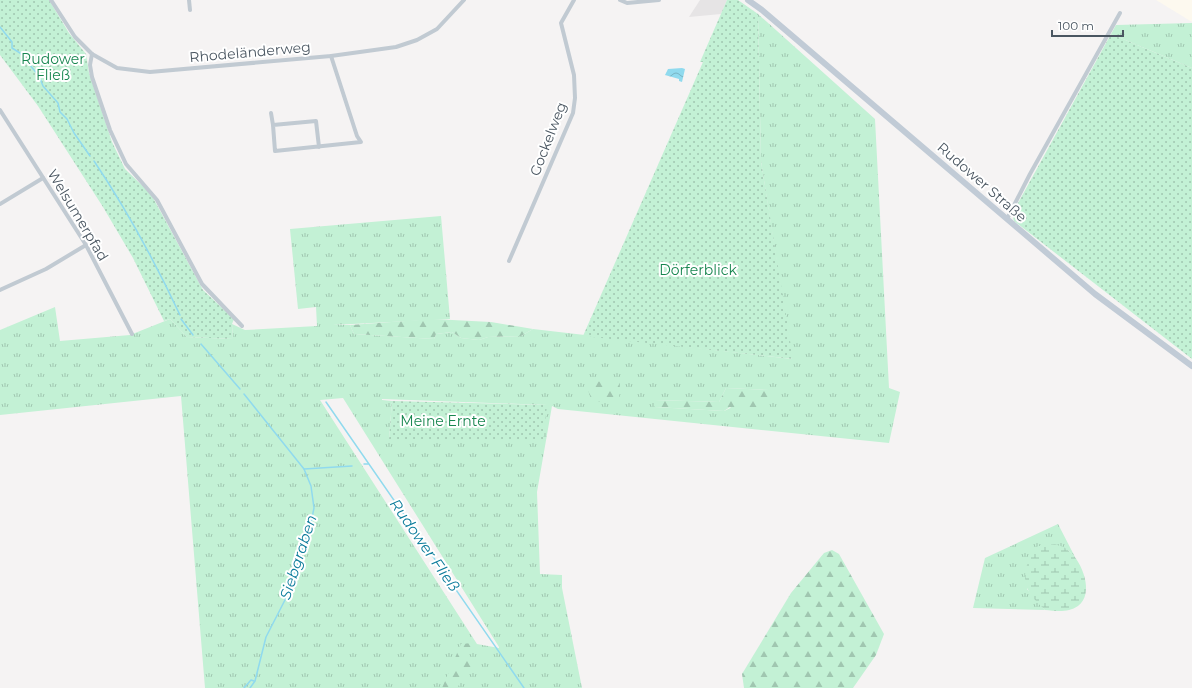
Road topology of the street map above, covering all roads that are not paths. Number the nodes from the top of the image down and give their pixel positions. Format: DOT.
graph roads {
  1 [pos="51,0"];
  2 [pos="189,0"];
  3 [pos="464,0"];
  4 [pos="574,0"];
  5 [pos="620,0"];
  6 [pos="659,0"];
  7 [pos="748,0"];
  8 [pos="190,10"];
  9 [pos="1120,13"];
  10 [pos="92,54"];
  11 [pos="331,56"];
  12 [pos="0,110"];
  13 [pos="270,113"];
  14 [pos="273,125"];
  15 [pos="320,147"];
  16 [pos="43,178"];
  17 [pos="0,204"];
  18 [pos="1007,219"];
  19 [pos="86,245"];
  20 [pos="509,261"];
  21 [pos="0,290"];
  22 [pos="242,326"];
  23 [pos="132,334"];
  24 [pos="1192,366"];
  1 -- 10 [label="street, Rhodeländerweg"];
  2 -- 8 [label="street"];
  3 -- 11 [label="street, Rhodeländerweg"];
  4 -- 20 [label="street, Gockelweg"];
  5 -- 6 [label="street"];
  7 -- 18 [label="street, Rudower Straße"];
  9 -- 18 [label="street"];
  10 -- 11 [label="street, Rhodeländerweg"];
  10 -- 22 [label="street"];
  11 -- 15 [label="street"];
  12 -- 16 [label="street, Welsumerpfad"];
  13 -- 14 [label="street"];
  14 -- 15 [label="street"];
  14 -- 15 [label="street"];
  16 -- 17 [label="street"];
  16 -- 19 [label="street, Welsumerpfad"];
  18 -- 24 [label="street, Rudower Straße"];
  19 -- 21 [label="street"];
  19 -- 23 [label="street, Welsumerpfad"];
}
